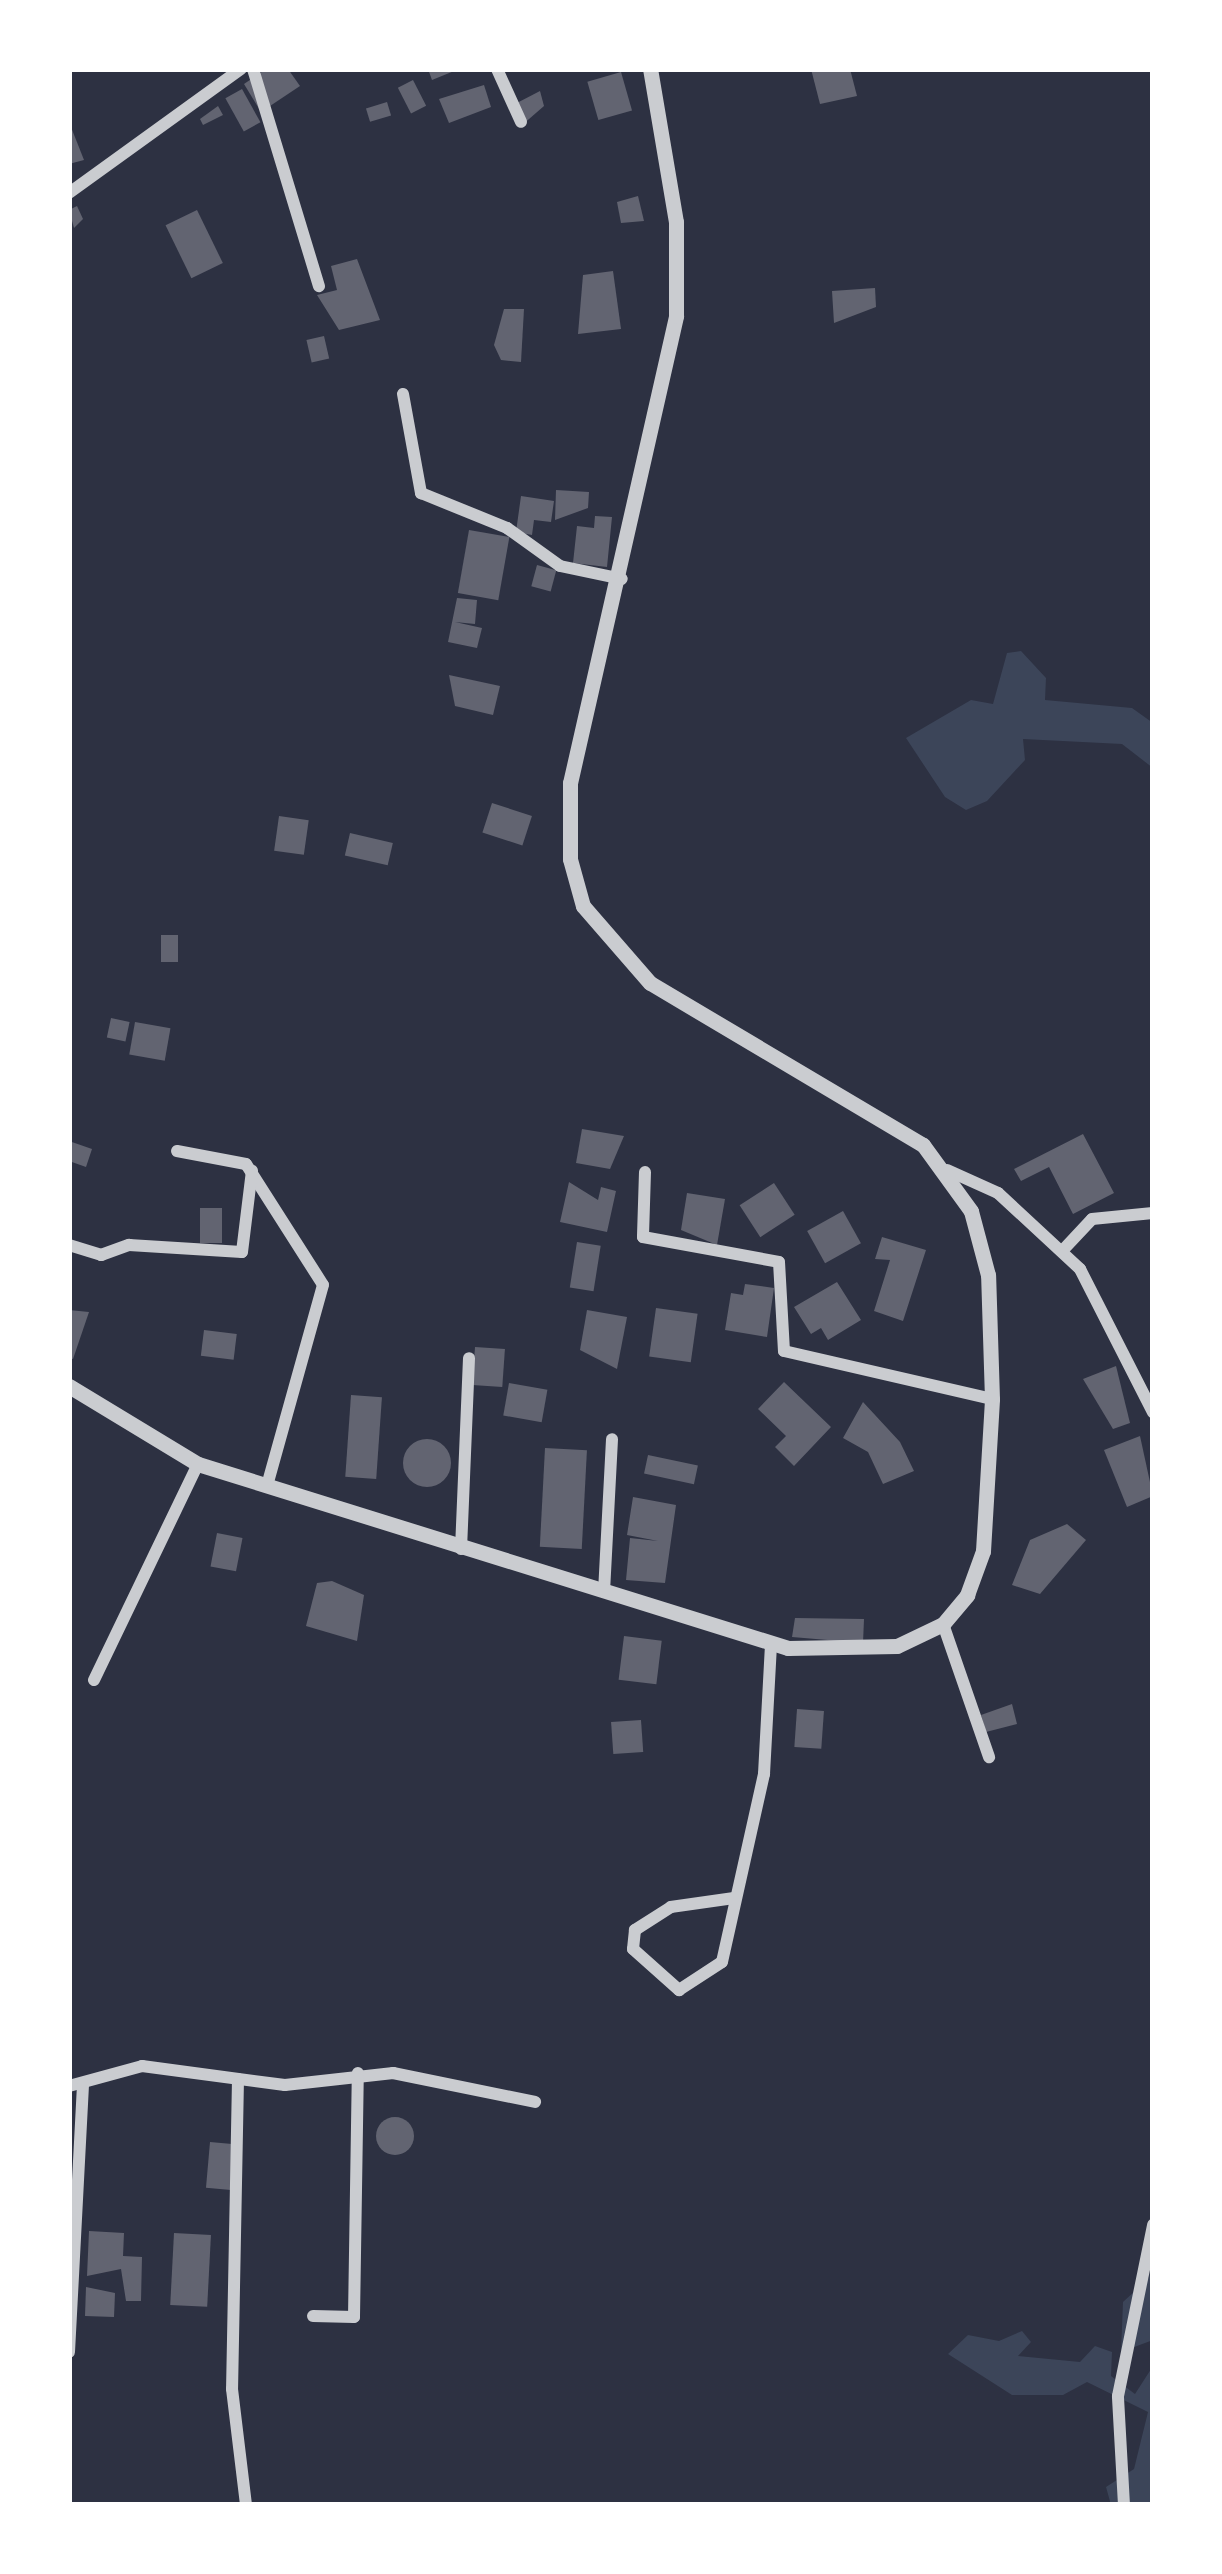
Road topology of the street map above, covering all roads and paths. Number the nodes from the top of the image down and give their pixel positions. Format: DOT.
graph roads {
  1 [pos="241,69"];
  2 [pos="253,69"];
  3 [pos="497,69"];
  4 [pos="650,69"];
  5 [pos="520,122"];
  6 [pos="69,193"];
  7 [pos="319,286"];
  8 [pos="403,394"];
  9 [pos="623,580"];
  10 [pos="177,1151"];
  11 [pos="252,1171"];
  12 [pos="947,1171"];
  13 [pos="645,1172"];
  14 [pos="1153,1213"];
  15 [pos="69,1245"];
  16 [pos="1063,1250"];
  17 [pos="469,1358"];
  18 [pos="69,1386"];
  19 [pos="992,1399"];
  20 [pos="1153,1412"];
  21 [pos="612,1439"];
  22 [pos="198,1464"];
  23 [pos="267,1486"];
  24 [pos="461,1551"];
  25 [pos="604,1592"];
  26 [pos="943,1624"];
  27 [pos="771,1644"];
  28 [pos="94,1680"];
  29 [pos="989,1757"];
  30 [pos="734,1898"];
  31 [pos="358,2074"];
  32 [pos="238,2079"];
  33 [pos="76,2085"];
  34 [pos="535,2102"];
  35 [pos="1153,2225"];
  36 [pos="313,2316"];
  37 [pos="69,2352"];
  38 [pos="246,2505"];
  39 [pos="1124,2505"];
  1 -- 6 [label="street"];
  2 -- 7 [label="street"];
  3 -- 5 [label="street"];
  4 -- 9 [label="street"];
  8 -- 9 [label="street"];
  9 -- 12 [label="street"];
  10 -- 11 [label="street"];
  11 -- 15 [label="street"];
  11 -- 23 [label="street"];
  12 -- 16 [label="street"];
  12 -- 19 [label="street"];
  13 -- 19 [label="street"];
  14 -- 16 [label="street"];
  16 -- 20 [label="street"];
  17 -- 24 [label="street"];
  18 -- 22 [label="street"];
  19 -- 26 [label="street"];
  21 -- 25 [label="street"];
  22 -- 23 [label="street"];
  22 -- 28 [label="street"];
  23 -- 24 [label="street"];
  24 -- 25 [label="street"];
  25 -- 27 [label="street"];
  26 -- 27 [label="street"];
  26 -- 29 [label="street"];
  27 -- 30 [label="street"];
  30 -- 30 [label="street"];
  31 -- 32 [label="street"];
  31 -- 34 [label="street"];
  31 -- 36 [label="street"];
  32 -- 33 [label="street"];
  32 -- 38 [label="street"];
  33 -- 37 [label="street"];
  35 -- 39 [label="street"];
}
